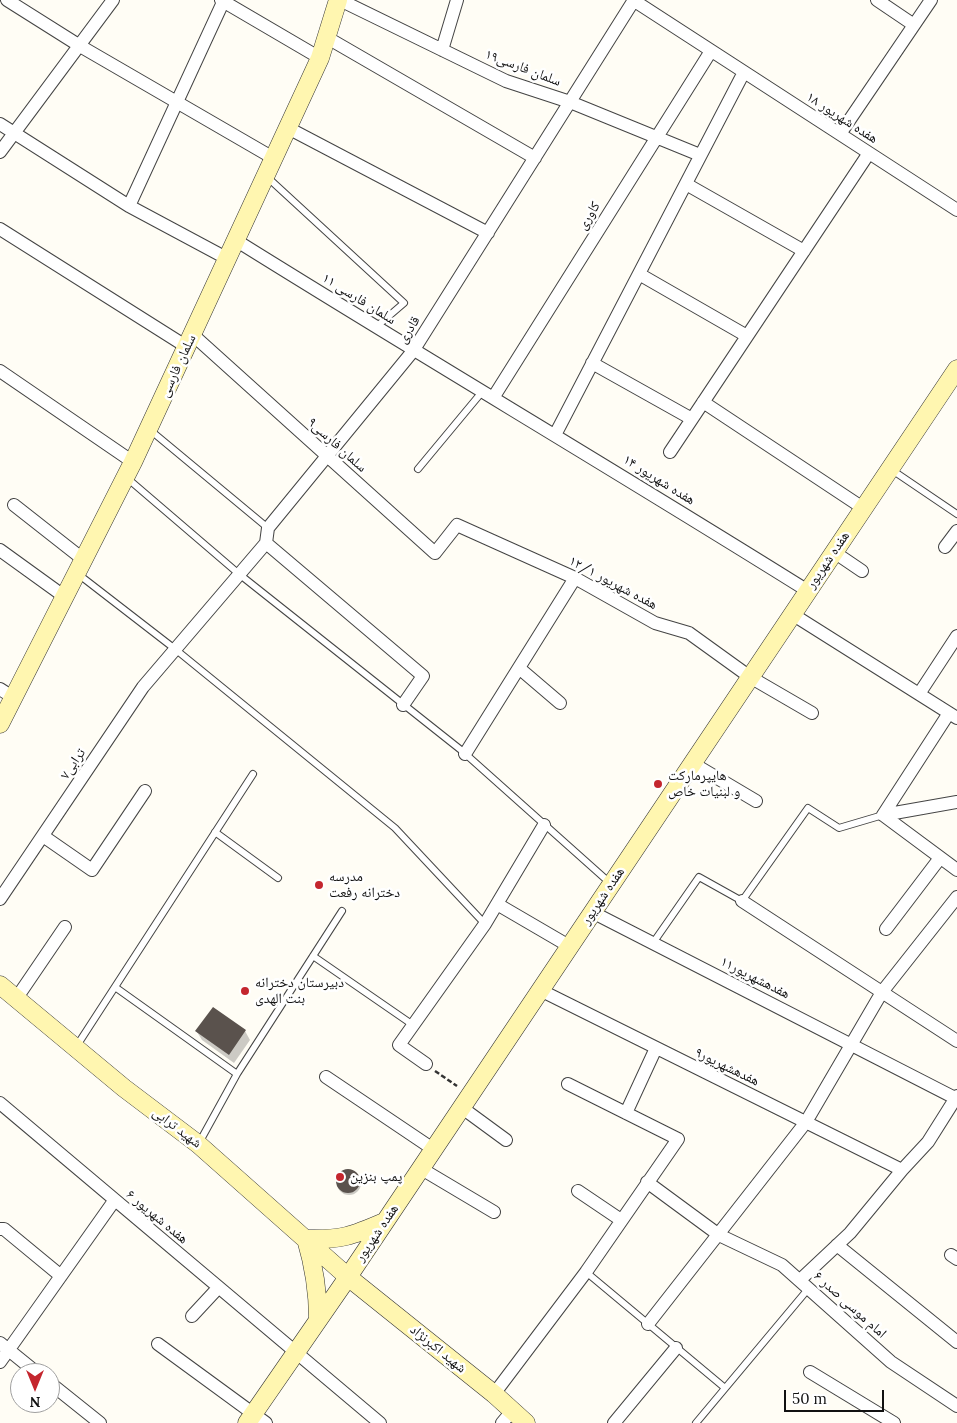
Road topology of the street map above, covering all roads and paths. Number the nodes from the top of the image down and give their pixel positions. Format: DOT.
graph roads {
  1 [pos="7,0"];
  2 [pos="114,0"];
  3 [pos="223,0"];
  4 [pos="339,0"];
  5 [pos="456,0"];
  6 [pos="634,0"];
  7 [pos="877,0"];
  8 [pos="931,0"];
  9 [pos="914,26"];
  10 [pos="326,37"];
  11 [pos="80,46"];
  12 [pos="442,50"];
  13 [pos="711,51"];
  14 [pos="320,58"];
  15 [pos="744,72"];
  16 [pos="177,102"];
  17 [pos="570,102"];
  18 [pos="0,124"];
  19 [pos="288,128"];
  20 [pos="15,133"];
  21 [pos="840,134"];
  22 [pos="657,138"];
  23 [pos="0,152"];
  24 [pos="869,153"];
  25 [pos="700,156"];
  26 [pos="535,158"];
  27 [pos="275,159"];
  28 [pos="266,176"];
  29 [pos="686,184"];
  30 [pos="129,206"];
  31 [pos="957,210"];
  32 [pos="0,229"];
  33 [pos="488,233"];
  34 [pos="236,241"];
  35 [pos="804,251"];
  36 [pos="228,259"];
  37 [pos="639,274"];
  38 [pos="376,327"];
  39 [pos="747,336"];
  40 [pos="190,341"];
  41 [pos="414,351"];
  42 [pos="592,363"];
  43 [pos="957,369"];
  44 [pos="0,371"];
  45 [pos="487,395"];
  46 [pos="703,402"];
  47 [pos="692,419"];
  48 [pos="149,429"];
  49 [pos="555,435"];
  50 [pos="670,452"];
  51 [pos="327,456"];
  52 [pos="890,468"];
  53 [pos="418,469"];
  54 [pos="130,470"];
  55 [pos="14,505"];
  56 [pos="863,508"];
  57 [pos="957,514"];
  58 [pos="456,525"];
  59 [pos="268,528"];
  60 [pos="957,531"];
  61 [pos="266,542"];
  62 [pos="945,546"];
  63 [pos="0,550"];
  64 [pos="834,552"];
  65 [pos="80,567"];
  66 [pos="862,571"];
  67 [pos="239,574"];
  68 [pos="575,578"];
  69 [pos="808,591"];
  70 [pos="65,597"];
  71 [pos="792,614"];
  72 [pos="957,636"];
  73 [pos="175,649"];
  74 [pos="519,668"];
  75 [pos="750,677"];
  76 [pos="7,693"];
  77 [pos="919,694"];
  78 [pos="560,703"];
  79 [pos="403,705"];
  80 [pos="812,713"];
  81 [pos="953,715"];
  82 [pos="0,724"];
  83 [pos="466,754"];
  84 [pos="692,763"];
  85 [pos="253,774"];
  86 [pos="145,791"];
  87 [pos="756,801"];
  88 [pos="957,802"];
  89 [pos="883,815"];
  90 [pos="544,825"];
  91 [pos="215,832"];
  92 [pos="43,836"];
  93 [pos="940,858"];
  94 [pos="957,870"];
  95 [pos="278,878"];
  96 [pos="611,884"];
  97 [pos="957,897"];
  98 [pos="0,899"];
  99 [pos="742,901"];
  100 [pos="497,904"];
  101 [pos="342,911"];
  102 [pos="592,912"];
  103 [pos="485,924"];
  104 [pos="65,927"];
  105 [pos="886,929"];
  106 [pos="653,943"];
  107 [pos="569,946"];
  108 [pos="313,956"];
  109 [pos="0,986"];
  110 [pos="115,987"];
  111 [pos="540,990"];
  112 [pos="882,992"];
  113 [pos="16,999"];
  114 [pos="413,1025"];
  115 [pos="957,1041"];
  116 [pos="852,1044"];
  117 [pos="75,1048"];
  118 [pos="656,1048"];
  119 [pos="426,1064"];
  120 [pos="237,1074"];
  121 [pos="326,1077"];
  122 [pos="568,1084"];
  123 [pos="957,1098"];
  124 [pos="465,1101"];
  125 [pos="0,1103"];
  126 [pos="626,1113"];
  127 [pos="806,1122"];
  128 [pos="506,1140"];
  129 [pos="198,1144"];
  130 [pos="433,1149"];
  131 [pos="420,1168"];
  132 [pos="902,1170"];
  133 [pos="647,1182"];
  134 [pos="578,1191"];
  135 [pos="114,1201"];
  136 [pos="494,1212"];
  137 [pos="621,1220"];
  138 [pos="384,1222"];
  139 [pos="0,1228"];
  140 [pos="719,1234"];
  141 [pos="306,1239"];
  142 [pos="837,1245"];
  143 [pos="586,1272"];
  144 [pos="61,1276"];
  145 [pos="348,1277"];
  146 [pos="804,1284"];
  147 [pos="218,1288"];
  148 [pos="192,1316"];
  149 [pos="318,1319"];
  150 [pos="648,1324"];
  151 [pos="957,1342"];
  152 [pos="158,1344"];
  153 [pos="4,1347"];
  154 [pos="676,1348"];
  155 [pos="295,1353"];
  156 [pos="0,1362"];
  157 [pos="24,1363"];
  158 [pos="810,1372"];
  159 [pos="725,1388"];
  160 [pos="60,1391"];
  161 [pos="494,1394"];
  162 [pos="957,1406"];
  163 [pos="507,1417"];
  164 [pos="255,1420"];
  165 [pos="100,1423"];
  166 [pos="380,1423"];
  167 [pos="526,1423"];
  168 [pos="614,1423"];
  169 [pos="696,1423"];
  170 [pos="894,1423"];
  1 -- 11 [label="street"];
  2 -- 11 [label="street"];
  3 -- 14 [label="street"];
  3 -- 16 [label="street"];
  4 -- 10 [label="street, سلمان فارسی"];
  4 -- 12 [label="street, سلمان فارسی۱۹"];
  5 -- 12 [label="street"];
  6 -- 13 [label="street, هفده شهریور ۱۸"];
  6 -- 17 [label="street, قادری"];
  7 -- 9 [label="street"];
  8 -- 9 [label="street"];
  9 -- 21 [label="street"];
  10 -- 14 [label="street, سلمان فارسی"];
  10 -- 26 [label="street"];
  11 -- 16 [label="street"];
  11 -- 20 [label="street"];
  12 -- 17 [label="street, سلمان فارسی۱۹"];
  13 -- 15 [label="street, هفده شهریور ۱۸"];
  13 -- 22 [label="street, کاوری"];
  14 -- 19 [label="street, سلمان فارسی"];
  15 -- 21 [label="street, هفده شهریور ۱۸"];
  15 -- 25 [label="street"];
  16 -- 27 [label="street"];
  16 -- 30 [label="street"];
  17 -- 22 [label="street, سلمان فارسی۱۹"];
  17 -- 26 [label="street, قادری"];
  18 -- 20 [label="street"];
  19 -- 27 [label="street, سلمان فارسی"];
  19 -- 33 [label="street"];
  20 -- 23 [label="street"];
  20 -- 30 [label="street"];
  21 -- 24 [label="street, هفده شهریور ۱۸"];
  22 -- 25 [label="street, سلمان فارسی۱۹"];
  22 -- 45 [label="street, کاوری"];
  24 -- 31 [label="street, هفده شهریور ۱۸"];
  24 -- 35 [label="street"];
  25 -- 29 [label="street"];
  26 -- 33 [label="street, قادری"];
  27 -- 28 [label="street, سلمان فارسی"];
  28 -- 34 [label="street, سلمان فارسی"];
  28 -- 38 [label="lane"];
  29 -- 35 [label="street"];
  29 -- 37 [label="street"];
  30 -- 36 [label="street"];
  32 -- 40 [label="street, سلمان فارسی۹"];
  33 -- 41 [label="street, قادری"];
  34 -- 36 [label="street, سلمان فارسی"];
  34 -- 38 [label="street, سلمان فارسی ۱۱"];
  35 -- 39 [label="street"];
  36 -- 40 [label="street, سلمان فارسی"];
  37 -- 39 [label="street"];
  37 -- 42 [label="street"];
  38 -- 41 [label="street, سلمان فارسی ۱۱"];
  39 -- 46 [label="street"];
  40 -- 48 [label="street, سلمان فارسی"];
  40 -- 51 [label="street, سلمان فارسی۹"];
  41 -- 45 [label="street, سلمان فارسی ۱۱"];
  41 -- 51 [label="street, قادری"];
  42 -- 47 [label="street"];
  42 -- 49 [label="street"];
  43 -- 52 [label="street, هفده شهریور"];
  44 -- 54 [label="street"];
  45 -- 49 [label="street, هفده شهریور ۱۴"];
  45 -- 53 [label="lane"];
  46 -- 47 [label="street"];
  46 -- 56 [label="street"];
  47 -- 50 [label="street"];
  48 -- 54 [label="street, سلمان فارسی"];
  48 -- 59 [label="lane"];
  49 -- 69 [label="street, هفده شهریور ۱۴"];
  51 -- 58 [label="street, سلمان فارسی۹"];
  51 -- 59 [label="street, قادری"];
  52 -- 56 [label="street, هفده شهریور"];
  52 -- 57 [label="lane"];
  54 -- 65 [label="street, سلمان فارسی"];
  54 -- 67 [label="lane"];
  55 -- 65 [label="street"];
  56 -- 64 [label="street, هفده شهریور"];
  58 -- 68 [label="street, هفده شهریور ۱۲/۱"];
  59 -- 61 [label="street"];
  60 -- 62 [label="street"];
  61 -- 67 [label="street"];
  61 -- 79 [label="street"];
  63 -- 70 [label="street"];
  64 -- 66 [label="street"];
  64 -- 69 [label="street, هفده شهریور"];
  65 -- 70 [label="street, سلمان فارسی"];
  65 -- 73 [label="lane"];
  67 -- 73 [label="street"];
  67 -- 79 [label="lane"];
  68 -- 74 [label="street"];
  68 -- 75 [label="street, هفده شهریور ۱۲/۱"];
  69 -- 71 [label="street, هفده شهریور"];
  70 -- 76 [label="street, سلمان فارسی"];
  71 -- 75 [label="street, هفده شهریور"];
  71 -- 77 [label="street"];
  72 -- 77 [label="street"];
  73 -- 92 [label="street, ترابی۷"];
  73 -- 103 [label="lane"];
  74 -- 78 [label="street"];
  74 -- 83 [label="street"];
  75 -- 80 [label="street, هفده شهریور ۱۲/۱"];
  75 -- 84 [label="street, هفده شهریور"];
  76 -- 82 [label="street, سلمان فارسی"];
  77 -- 81 [label="street"];
  79 -- 83 [label="lane"];
  81 -- 89 [label="street"];
  83 -- 90 [label="lane"];
  84 -- 87 [label="street"];
  84 -- 96 [label="street, هفده شهریور"];
  85 -- 91 [label="lane"];
  86 -- 92 [label="street"];
  88 -- 89 [label="street"];
  89 -- 93 [label="street"];
  89 -- 99 [label="lane"];
  90 -- 96 [label="lane"];
  90 -- 100 [label="street"];
  91 -- 95 [label="lane"];
  91 -- 110 [label="lane"];
  92 -- 98 [label="street, ترابی۷"];
  93 -- 94 [label="street"];
  93 -- 105 [label="street"];
  96 -- 102 [label="street, هفده شهریور"];
  97 -- 112 [label="street"];
  99 -- 106 [label="lane"];
  99 -- 112 [label="street"];
  100 -- 103 [label="street"];
  100 -- 107 [label="street"];
  101 -- 108 [label="lane"];
  102 -- 106 [label="street, هفدهشهریور۱۱"];
  102 -- 107 [label="street, هفده شهریور"];
  103 -- 114 [label="street"];
  104 -- 113 [label="street"];
  106 -- 116 [label="street, هفدهشهریور۱۱"];
  107 -- 111 [label="street, هفده شهریور"];
  108 -- 114 [label="lane"];
  108 -- 120 [label="lane"];
  109 -- 113 [label="street, شهید ترابی"];
  110 -- 117 [label="lane"];
  110 -- 120 [label="lane"];
  111 -- 118 [label="street, هفدهشهریور۹"];
  111 -- 124 [label="street, هفده شهریور"];
  112 -- 115 [label="street"];
  112 -- 116 [label="street"];
  113 -- 117 [label="street, شهید ترابی"];
  114 -- 119 [label="street"];
  116 -- 123 [label="street, هفدهشهریور۱۱"];
  116 -- 127 [label="street"];
  117 -- 129 [label="street, شهید ترابی"];
  118 -- 126 [label="street"];
  118 -- 127 [label="street, هفدهشهریور۹"];
  119 -- 124 [label="path"];
  120 -- 129 [label="lane"];
  121 -- 130 [label="street"];
  122 -- 126 [label="street"];
  123 -- 132 [label="street"];
  124 -- 128 [label="street"];
  124 -- 130 [label="street, هفده شهریور"];
  125 -- 135 [label="street, هفده شهریور ۶"];
  126 -- 133 [label="street"];
  127 -- 132 [label="street, هفدهشهریور۹"];
  127 -- 140 [label="street"];
  129 -- 141 [label="street, شهید ترابی"];
  130 -- 131 [label="street, هفده شهریور"];
  131 -- 136 [label="street"];
  131 -- 138 [label="street, هفده شهریور"];
  132 -- 142 [label="street"];
  133 -- 137 [label="street"];
  133 -- 140 [label="street, امام موسی صدر ۶"];
  134 -- 137 [label="street"];
  135 -- 144 [label="street"];
  135 -- 147 [label="street, هفده شهریور ۶"];
  137 -- 143 [label="street"];
  138 -- 141 [label="street"];
  138 -- 145 [label="street, هفده شهریور"];
  139 -- 144 [label="street"];
  140 -- 146 [label="street, امام موسی صدر ۶"];
  140 -- 150 [label="street"];
  141 -- 145 [label="street, شهید ترابی"];
  141 -- 149 [label="street"];
  142 -- 146 [label="street"];
  142 -- 151 [label="street"];
  143 -- 150 [label="lane"];
  143 -- 161 [label="street"];
  144 -- 153 [label="street"];
  145 -- 149 [label="street, هفده شهریور"];
  145 -- 161 [label="street, شهید اکبرنژاد"];
  146 -- 159 [label="lane"];
  146 -- 162 [label="street, امام موسی صدر ۶"];
  147 -- 148 [label="street"];
  147 -- 155 [label="street, هفده شهریور ۶"];
  149 -- 155 [label="street, هفده شهریور"];
  150 -- 154 [label="lane"];
  152 -- 164 [label="street"];
  153 -- 156 [label="street"];
  153 -- 157 [label="street"];
  154 -- 159 [label="lane"];
  154 -- 168 [label="street"];
  155 -- 164 [label="street, هفده شهریور"];
  155 -- 166 [label="street, هفده شهریور ۶"];
  158 -- 170 [label="street"];
  159 -- 169 [label="lane"];
  160 -- 165 [label="street"];
  161 -- 163 [label="street, شهید اکبرنژاد"];
  163 -- 167 [label="street, شهید اکبرنژاد"];
}
